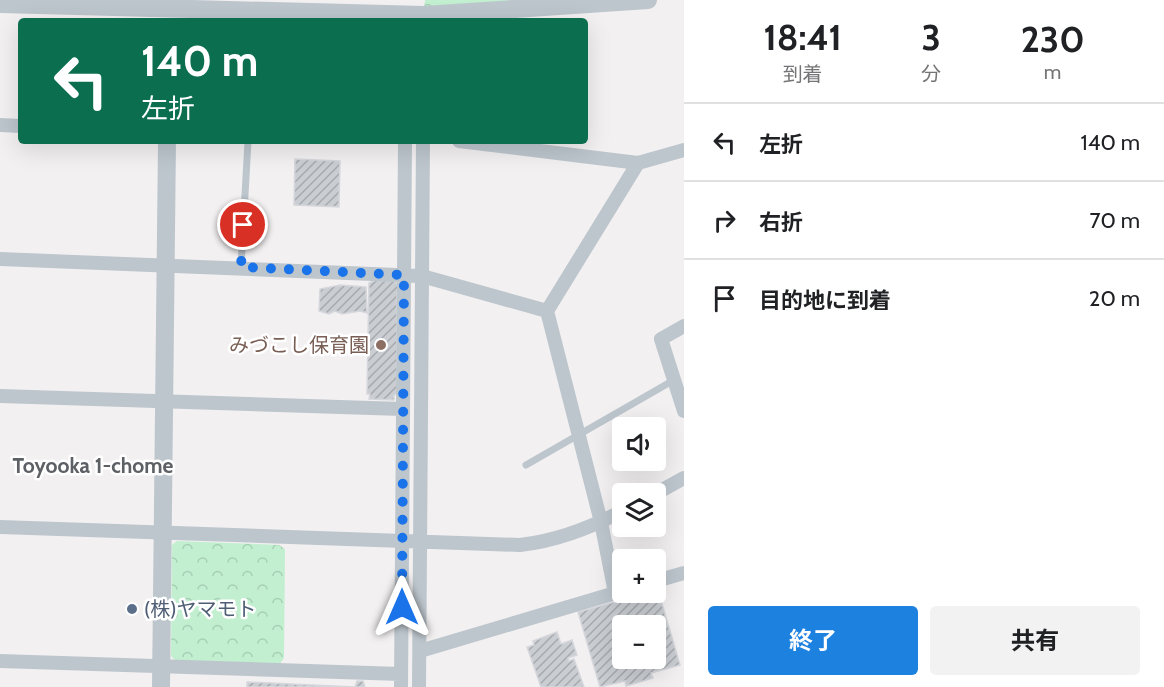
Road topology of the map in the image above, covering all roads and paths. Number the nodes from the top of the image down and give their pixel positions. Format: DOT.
graph roads {
  1 [pos="648,0"];
  2 [pos="0,4"];
  3 [pos="168,10"];
  4 [pos="424,12"];
  5 [pos="405,18"];
  6 [pos="0,125"];
  7 [pos="18,126"];
  8 [pos="167,144"];
  9 [pos="248,144"];
  10 [pos="405,144"];
  11 [pos="423,144"];
  12 [pos="483,144"];
  13 [pos="684,150"];
  14 [pos="638,163"];
  15 [pos="0,259"];
  16 [pos="166,264"];
  17 [pos="241,267"];
  18 [pos="404,275"];
  19 [pos="422,276"];
  20 [pos="547,311"];
  21 [pos="684,326"];
  22 [pos="674,380"];
  23 [pos="0,396"];
  24 [pos="164,402"];
  25 [pos="402,409"];
  26 [pos="684,411"];
  27 [pos="579,435"];
  28 [pos="526,465"];
  29 [pos="684,478"];
  30 [pos="666,488"];
  31 [pos="612,516"];
  32 [pos="601,522"];
  33 [pos="0,527"];
  34 [pos="163,533"];
  35 [pos="402,540"];
  36 [pos="420,540"];
  37 [pos="612,565"];
  38 [pos="684,573"];
  39 [pos="666,578"];
  40 [pos="612,594"];
  41 [pos="420,651"];
  42 [pos="0,661"];
  43 [pos="162,667"];
  44 [pos="401,680"];
  45 [pos="162,687"];
  46 [pos="419,687"];
  1 -- 4 [label="street"];
  2 -- 3 [label="street"];
  3 -- 5 [label="street"];
  4 -- 5 [label="street"];
  6 -- 7 [label="street"];
  8 -- 16 [label="street"];
  9 -- 17 [label="lane"];
  10 -- 18 [label="street"];
  11 -- 19 [label="street"];
  12 -- 14 [label="street"];
  13 -- 14 [label="street"];
  14 -- 20 [label="street"];
  15 -- 16 [label="street"];
  16 -- 17 [label="street"];
  16 -- 24 [label="street"];
  17 -- 18 [label="street"];
  18 -- 19 [label="street"];
  18 -- 25 [label="street"];
  19 -- 20 [label="street"];
  19 -- 36 [label="street"];
  20 -- 27 [label="street"];
  21 -- 22 [label="street"];
  22 -- 26 [label="street"];
  22 -- 27 [label="lane"];
  23 -- 24 [label="street"];
  24 -- 25 [label="street"];
  24 -- 34 [label="street"];
  25 -- 35 [label="street"];
  27 -- 28 [label="lane"];
  27 -- 32 [label="street"];
  29 -- 30 [label="street"];
  31 -- 32 [label="street"];
  32 -- 36 [label="street"];
  32 -- 37 [label="street"];
  33 -- 34 [label="street"];
  34 -- 35 [label="street"];
  34 -- 43 [label="street"];
  35 -- 36 [label="street"];
  35 -- 44 [label="street"];
  36 -- 41 [label="street"];
  38 -- 39 [label="street"];
  40 -- 41 [label="street"];
  41 -- 46 [label="street"];
  42 -- 43 [label="street"];
  43 -- 44 [label="street"];
  43 -- 45 [label="street"];
}
